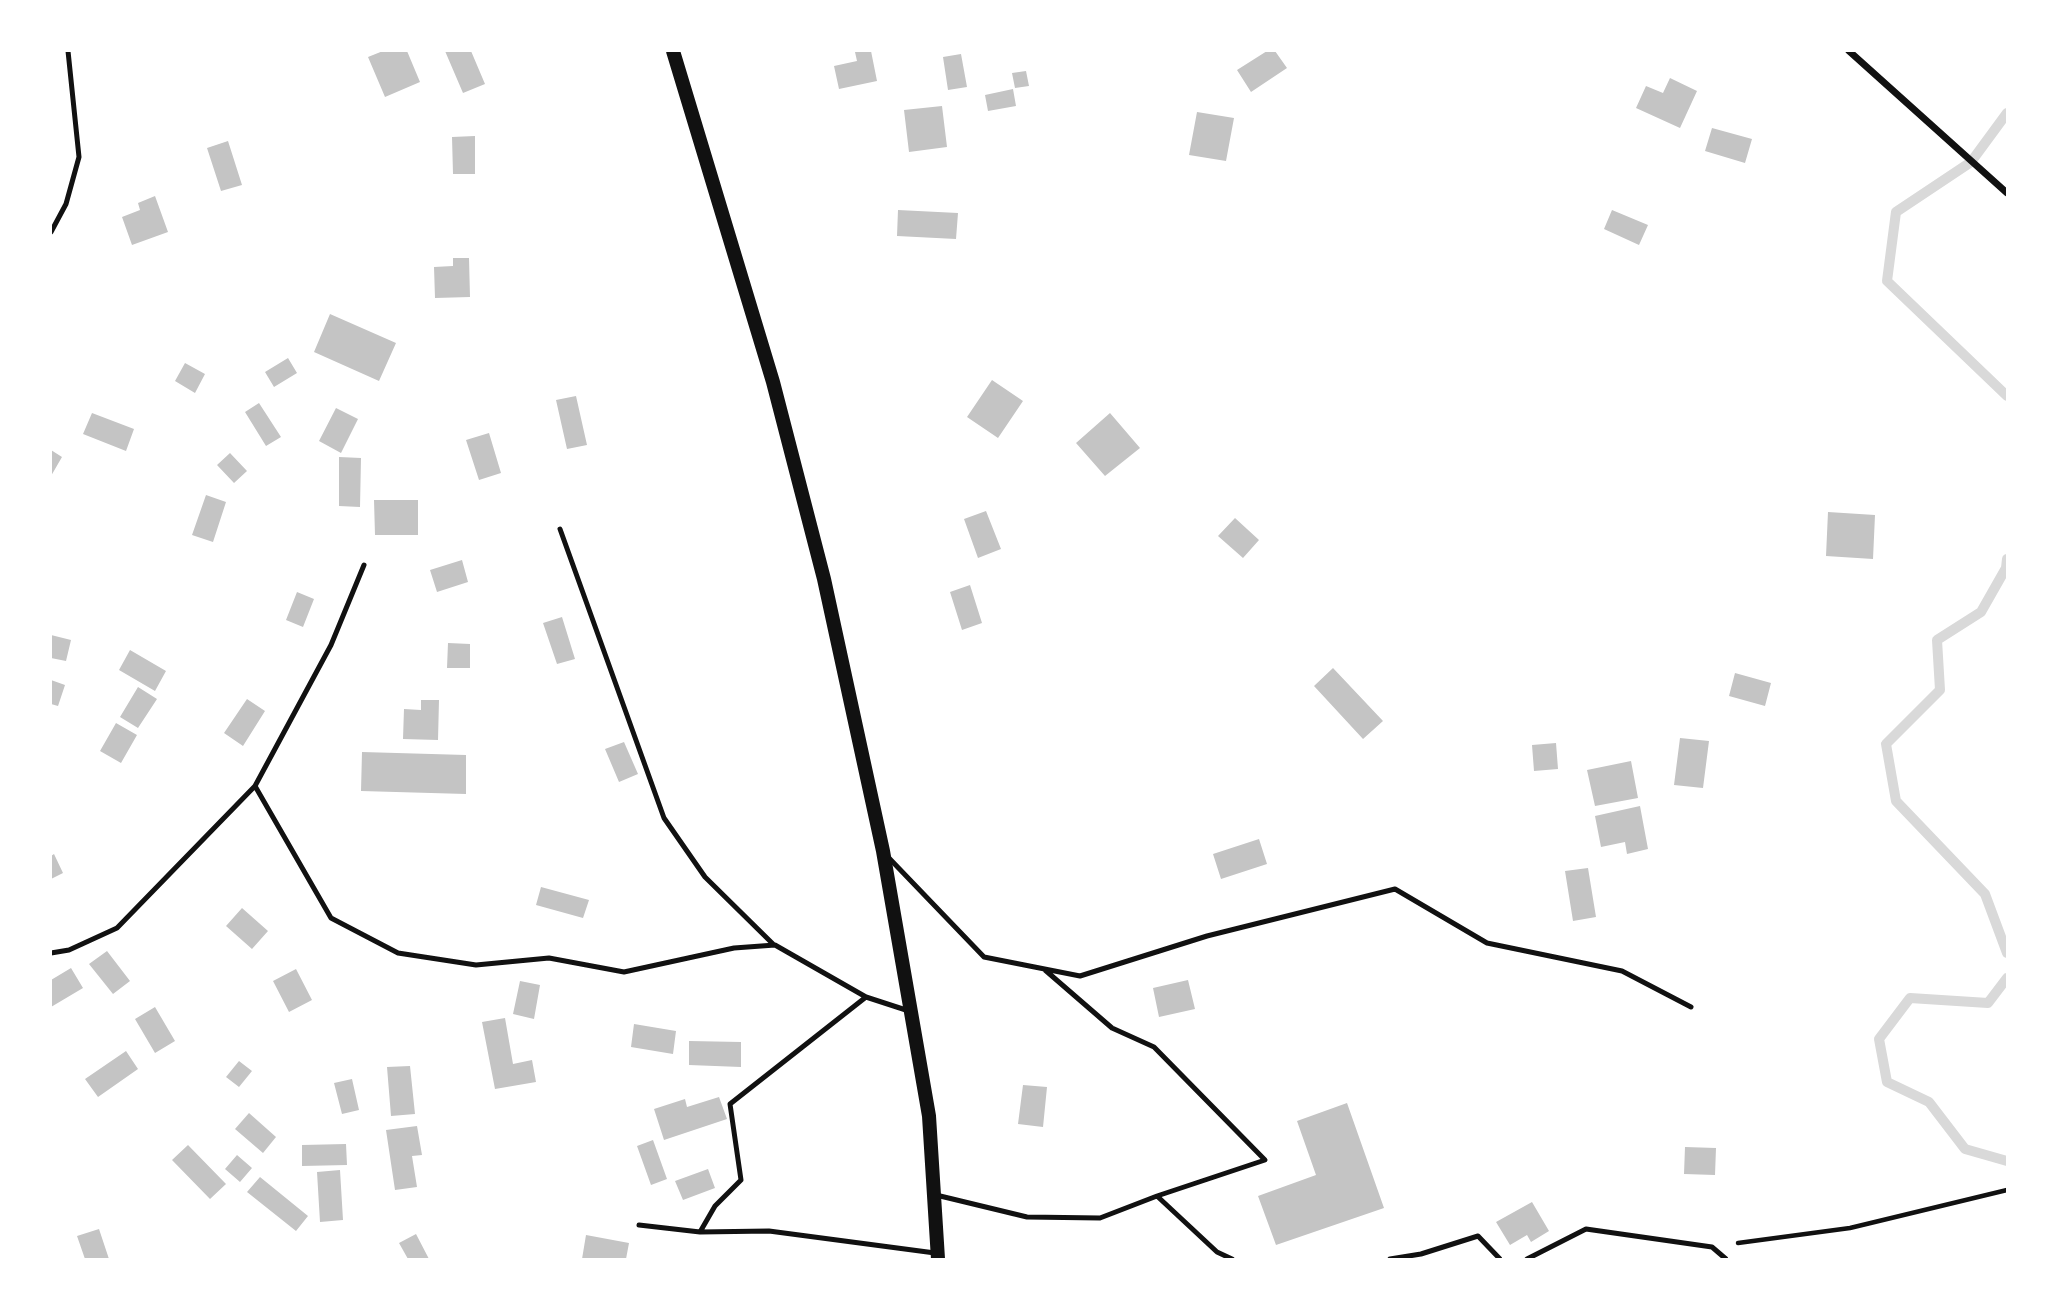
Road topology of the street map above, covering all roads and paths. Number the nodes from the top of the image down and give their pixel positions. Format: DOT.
graph roads {
  1 [pos="68,51"];
  2 [pos="673,51"];
  3 [pos="1849,51"];
  4 [pos="2007,193"];
  5 [pos="51,232"];
  6 [pos="560,529"];
  7 [pos="365,565"];
  8 [pos="255,786"];
  9 [pos="883,851"];
  10 [pos="775,945"];
  11 [pos="51,953"];
  12 [pos="1043,968"];
  13 [pos="866,997"];
  14 [pos="1692,1007"];
  15 [pos="910,1011"];
  16 [pos="2007,1190"];
  17 [pos="934,1194"];
  18 [pos="1157,1196"];
  19 [pos="639,1225"];
  20 [pos="700,1232"];
  21 [pos="1712,1247"];
  22 [pos="938,1256"];
  23 [pos="1231,1259"];
  24 [pos="1390,1259"];
  25 [pos="1500,1259"];
  26 [pos="1527,1259"];
  27 [pos="1726,1259"];
  1 -- 5 [label="lane"];
  2 -- 9 [label="main road"];
  3 -- 4 [label="street"];
  6 -- 10 [label="lane"];
  7 -- 8 [label="lane"];
  8 -- 10 [label="lane"];
  8 -- 11 [label="lane"];
  9 -- 12 [label="lane"];
  9 -- 15 [label="main road"];
  10 -- 13 [label="lane"];
  12 -- 14 [label="lane"];
  12 -- 18 [label="lane"];
  13 -- 15 [label="lane"];
  13 -- 20 [label="lane"];
  15 -- 17 [label="main road"];
  16 -- 21 [label="path"];
  17 -- 18 [label="lane"];
  17 -- 22 [label="main road"];
  18 -- 23 [label="lane"];
  19 -- 20 [label="lane"];
  20 -- 22 [label="lane"];
  21 -- 26 [label="lane"];
  21 -- 27 [label="lane"];
  24 -- 25 [label="lane"];
}
